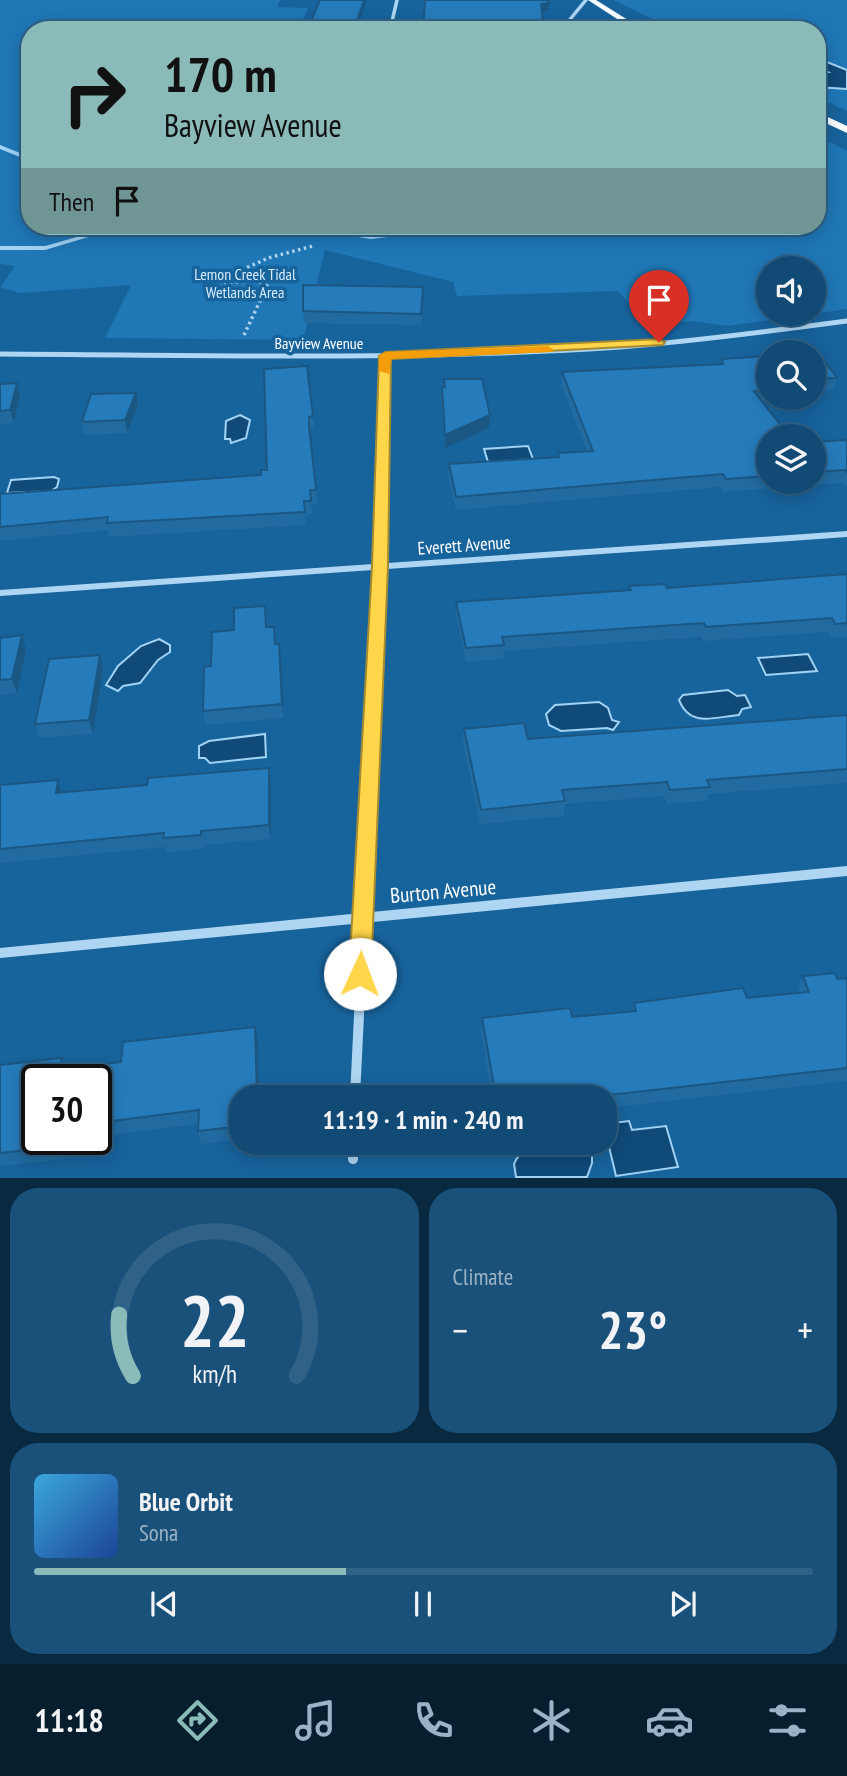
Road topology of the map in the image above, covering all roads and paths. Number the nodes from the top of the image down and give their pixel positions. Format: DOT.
graph roads {
  1 [pos="397,0"];
  2 [pos="586,0"];
  3 [pos="591,0"];
  4 [pos="392,21"];
  5 [pos="569,21"];
  6 [pos="625,21"];
  7 [pos="826,120"];
  8 [pos="847,130"];
  9 [pos="313,246"];
  10 [pos="847,321"];
  11 [pos="0,354"];
  12 [pos="235,355"];
  13 [pos="385,356"];
  14 [pos="847,534"];
  15 [pos="380,566"];
  16 [pos="0,593"];
  17 [pos="847,871"];
  18 [pos="362,916"];
  19 [pos="0,953"];
  20 [pos="355,1085"];
  21 [pos="353,1155"];
  22 [pos="353,1159"];
  1 -- 4 [label="street"];
  2 -- 5 [label="street"];
  3 -- 6 [label="main road"];
  7 -- 8 [label="main road"];
  9 -- 12 [label="path"];
  10 -- 13 [label="street, Bayview Avenue"];
  11 -- 12 [label="street, Bayview Avenue"];
  12 -- 13 [label="street, Bayview Avenue"];
  13 -- 15 [label="street"];
  14 -- 15 [label="street, Everett Avenue"];
  15 -- 16 [label="street, Everett Avenue"];
  15 -- 18 [label="street"];
  17 -- 18 [label="street, Burton Avenue"];
  18 -- 19 [label="street, Burton Avenue"];
  18 -- 20 [label="street"];
  21 -- 22 [label="street"];
}
